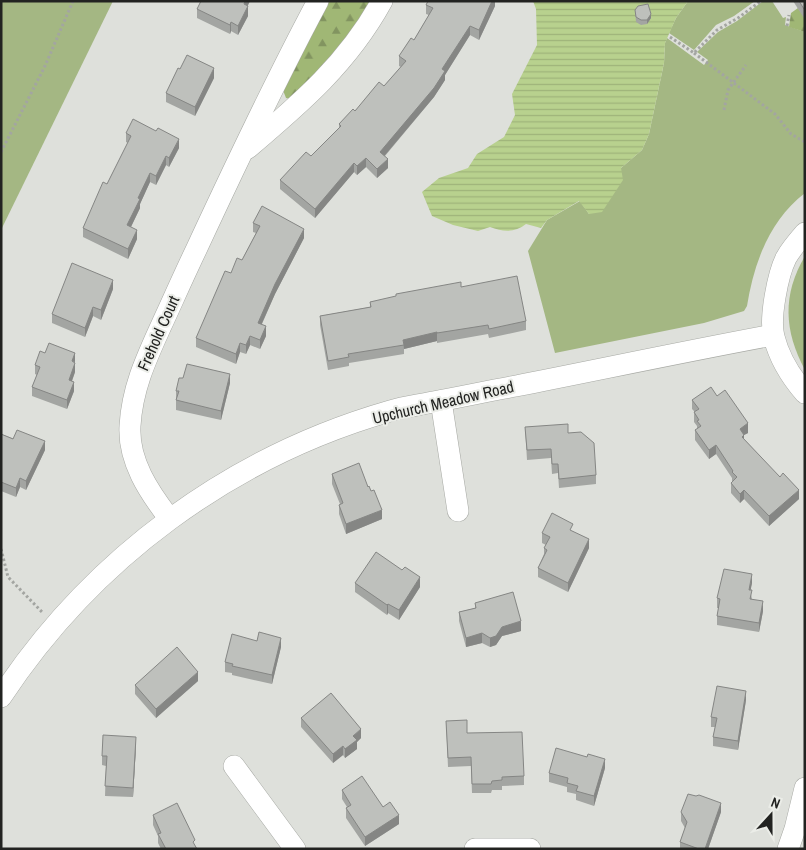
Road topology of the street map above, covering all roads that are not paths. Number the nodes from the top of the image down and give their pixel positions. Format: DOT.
graph roads {
  1 [pos="318,1"];
  2 [pos="382,1"];
  3 [pos="244,151"];
  4 [pos="805,233"];
  5 [pos="773,335"];
  6 [pos="805,393"];
  7 [pos="441,401"];
  8 [pos="458,511"];
  9 [pos="169,518"];
  10 [pos="1,697"];
  11 [pos="234,766"];
  12 [pos="805,788"];
  13 [pos="295,849"];
  14 [pos="475,849"];
  15 [pos="530,849"];
  16 [pos="788,849"];
  1 -- 3 [label="street, Frehold Court"];
  2 -- 3 [label="street, Frehold Court"];
  3 -- 9 [label="street, Frehold Court"];
  4 -- 5 [label="street"];
  5 -- 6 [label="street"];
  5 -- 7 [label="street, Upchurch Meadow Road"];
  7 -- 8 [label="street"];
  7 -- 9 [label="street, Upchurch Meadow Road"];
  9 -- 10 [label="street, Upchurch Meadow Road"];
  11 -- 13 [label="street"];
  12 -- 16 [label="street"];
  14 -- 15 [label="street"];
}
